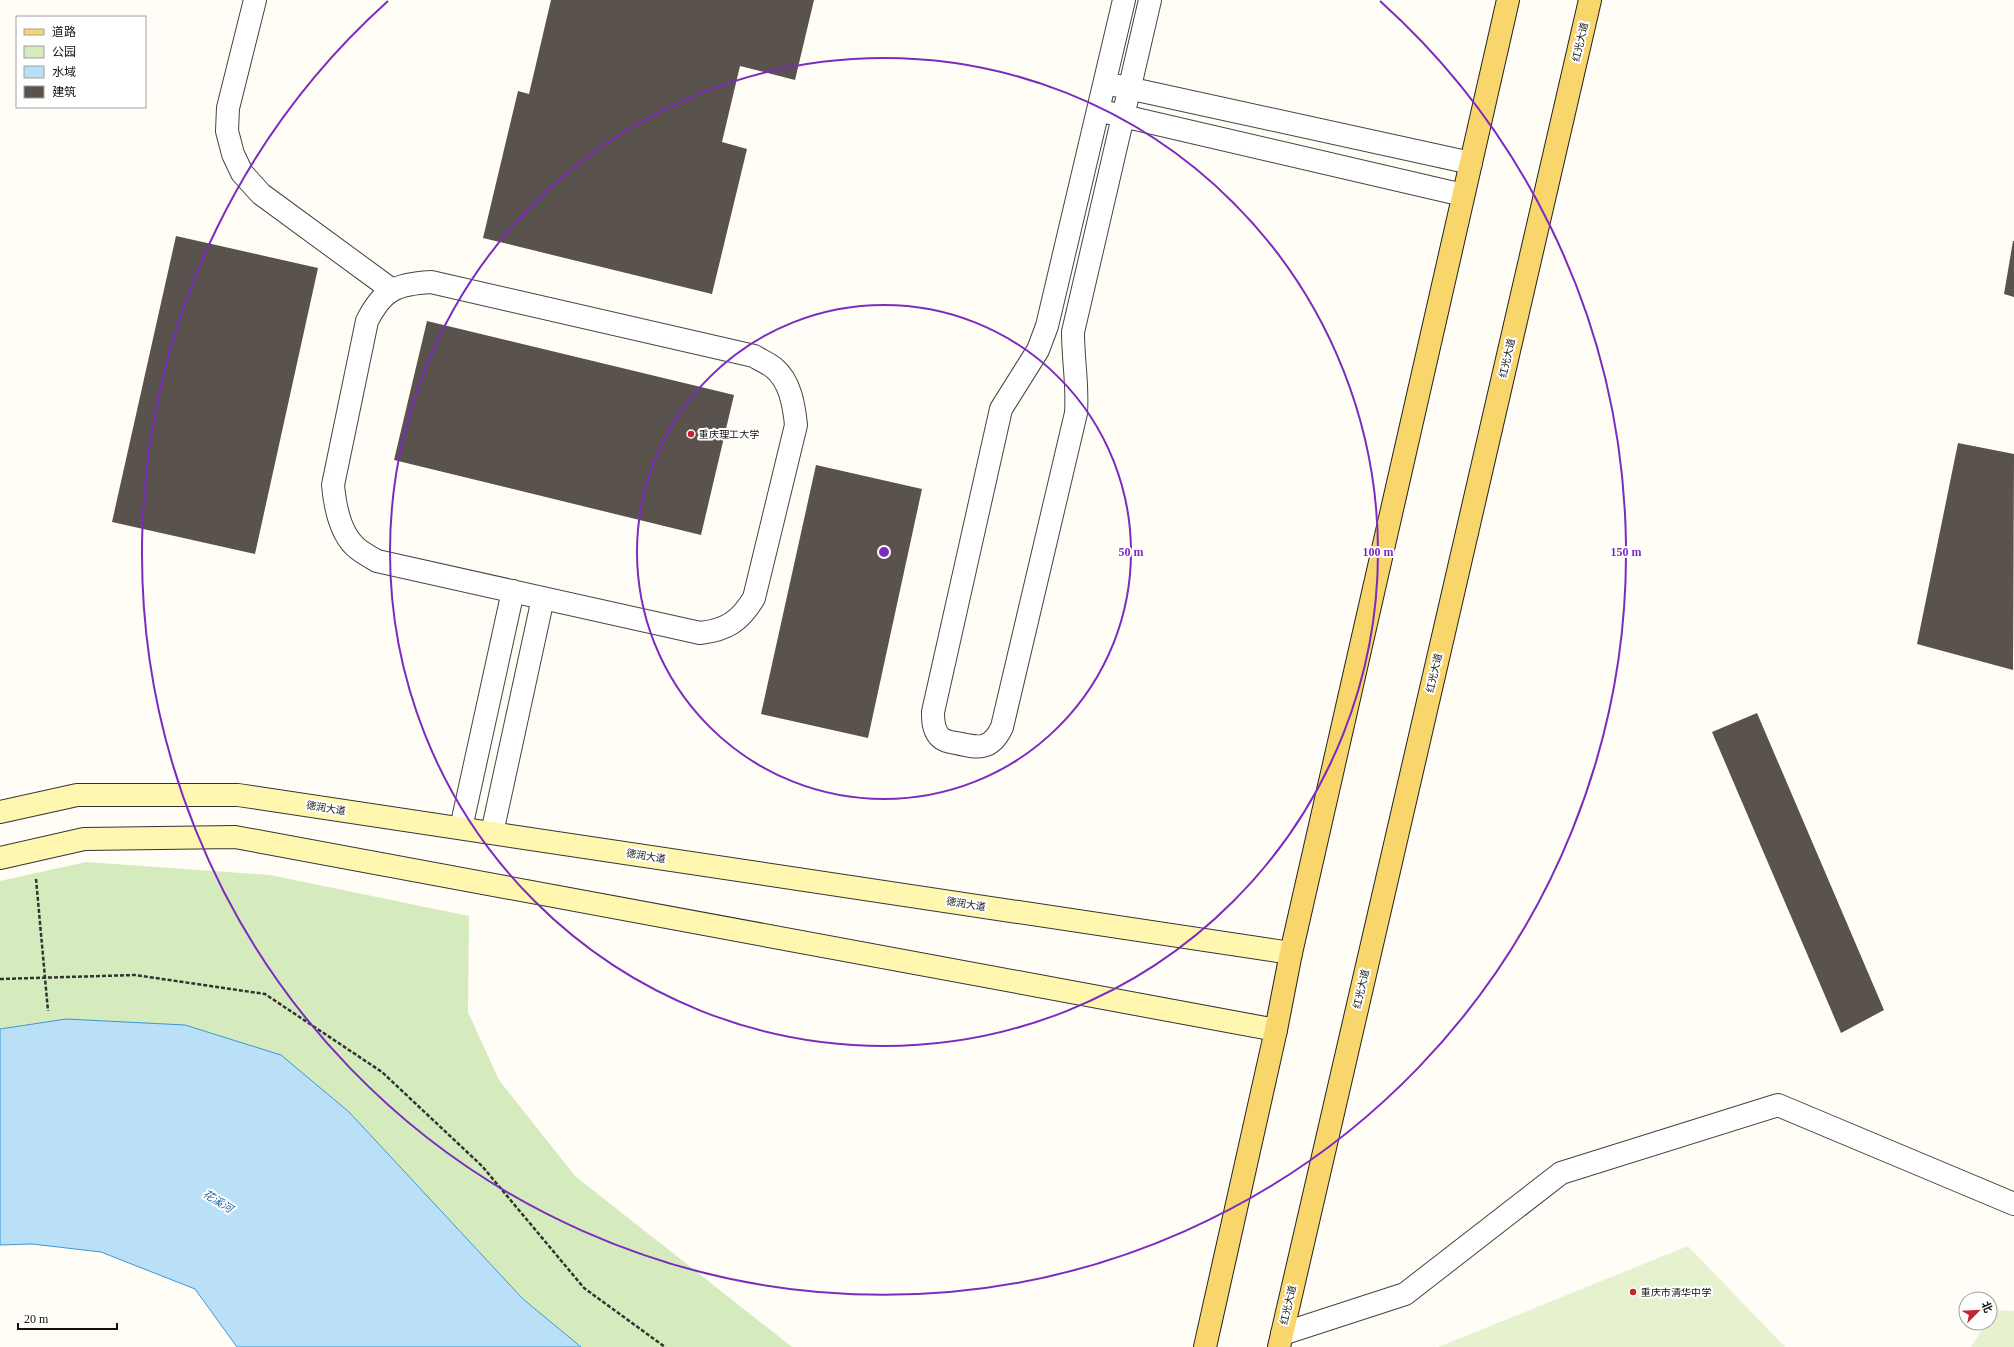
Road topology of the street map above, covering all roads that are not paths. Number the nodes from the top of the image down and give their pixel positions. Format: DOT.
graph roads {
  1 [pos="255,0"];
  2 [pos="1124,0"];
  3 [pos="1150,0"];
  4 [pos="1508,0"];
  5 [pos="1590,0"];
  6 [pos="1105,83"];
  7 [pos="1129,89"];
  8 [pos="1098,110"];
  9 [pos="1123,116"];
  10 [pos="1471,163"];
  11 [pos="1463,195"];
  12 [pos="392,290"];
  13 [pos="513,591"];
  14 [pos="543,598"];
  15 [pos="0,812"];
  16 [pos="461,828"];
  17 [pos="492,833"];
  18 [pos="0,858"];
  19 [pos="1291,953"];
  20 [pos="1276,1030"];
  21 [pos="2014,1204"];
  22 [pos="1280,1340"];
  23 [pos="1205,1347"];
  1 -- 12 [label="street"];
  2 -- 6 [label="street"];
  3 -- 7 [label="street"];
  4 -- 10 [label="main road"];
  5 -- 22 [label="main road, 红光大道"];
  6 -- 7 [label="street"];
  6 -- 8 [label="street"];
  7 -- 9 [label="street"];
  7 -- 10 [label="street"];
  8 -- 9 [label="street"];
  8 -- 9 [label="street"];
  9 -- 11 [label="street"];
  10 -- 11 [label="main road"];
  11 -- 19 [label="main road"];
  12 -- 13 [label="street"];
  12 -- 14 [label="street"];
  13 -- 14 [label="street"];
  13 -- 16 [label="street"];
  14 -- 17 [label="street"];
  15 -- 16 [label="main road, 德润大道"];
  16 -- 17 [label="main road, 德润大道"];
  17 -- 19 [label="main road, 德润大道"];
  18 -- 20 [label="main road"];
  19 -- 20 [label="main road"];
  20 -- 23 [label="main road"];
  21 -- 22 [label="street"];
}
